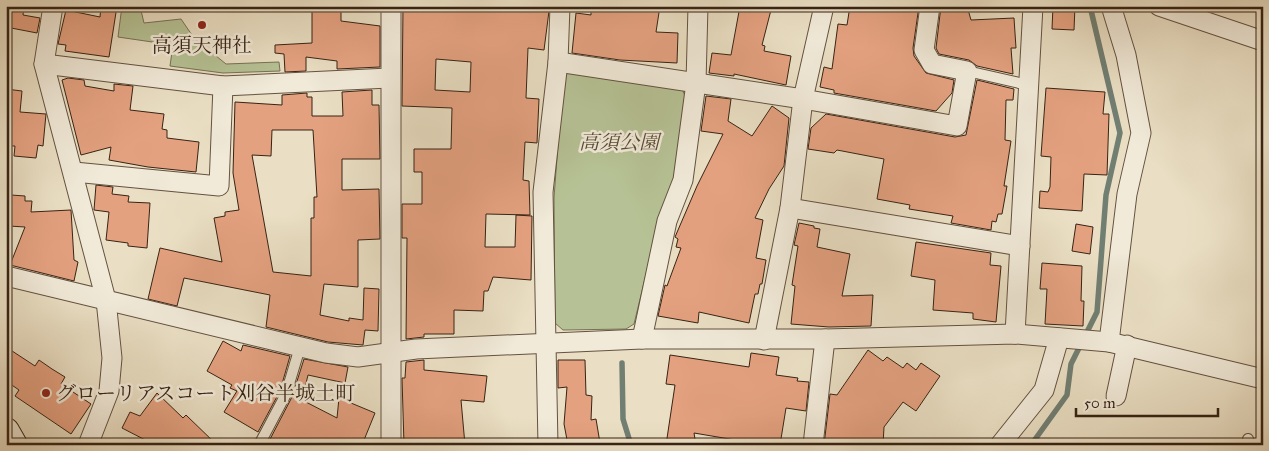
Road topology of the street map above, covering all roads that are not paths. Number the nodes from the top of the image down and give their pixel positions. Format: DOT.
graph roads {
  1 [pos="53,6"];
  2 [pos="391,6"];
  3 [pos="560,6"];
  4 [pos="698,6"];
  5 [pos="824,6"];
  6 [pos="930,6"];
  7 [pos="1033,6"];
  8 [pos="1111,6"];
  9 [pos="1159,6"];
  10 [pos="1263,41"];
  11 [pos="558,62"];
  12 [pos="44,64"];
  13 [pos="967,71"];
  14 [pos="389,78"];
  15 [pos="696,83"];
  16 [pos="1028,85"];
  17 [pos="223,86"];
  18 [pos="802,99"];
  19 [pos="74,172"];
  20 [pos="790,208"];
  21 [pos="1020,246"];
  22 [pos="6,276"];
  23 [pos="106,300"];
  24 [pos="1015,334"];
  25 [pos="1059,338"];
  26 [pos="642,339"];
  27 [pos="825,339"];
  28 [pos="764,340"];
  29 [pos="1109,342"];
  30 [pos="547,344"];
  31 [pos="1127,345"];
  32 [pos="300,347"];
  33 [pos="389,353"];
  34 [pos="1263,379"];
  35 [pos="1116,396"];
  36 [pos="6,431"];
  37 [pos="14,445"];
  38 [pos="88,445"];
  39 [pos="259,445"];
  40 [pos="390,445"];
  41 [pos="548,445"];
  42 [pos="813,445"];
  43 [pos="1000,445"];
  1 -- 12 [label="street"];
  2 -- 14 [label="street"];
  3 -- 11 [label="street"];
  4 -- 15 [label="street"];
  5 -- 18 [label="street"];
  6 -- 13 [label="street"];
  7 -- 16 [label="street"];
  8 -- 29 [label="street"];
  9 -- 10 [label="street"];
  11 -- 15 [label="street"];
  11 -- 30 [label="street"];
  12 -- 17 [label="street"];
  12 -- 19 [label="street"];
  13 -- 16 [label="lane"];
  13 -- 18 [label="street"];
  14 -- 17 [label="street"];
  14 -- 33 [label="street"];
  15 -- 18 [label="street"];
  15 -- 26 [label="street"];
  16 -- 21 [label="street"];
  17 -- 19 [label="street"];
  18 -- 20 [label="street"];
  19 -- 23 [label="street"];
  20 -- 21 [label="street"];
  20 -- 28 [label="street"];
  21 -- 24 [label="street"];
  22 -- 23 [label="street"];
  23 -- 32 [label="street"];
  23 -- 38 [label="street"];
  24 -- 25 [label="street"];
  24 -- 27 [label="street"];
  25 -- 29 [label="street"];
  25 -- 43 [label="street"];
  26 -- 28 [label="street"];
  26 -- 30 [label="street"];
  27 -- 28 [label="street"];
  27 -- 42 [label="street"];
  29 -- 31 [label="street"];
  30 -- 33 [label="street"];
  30 -- 41 [label="street"];
  31 -- 34 [label="street"];
  31 -- 35 [label="street"];
  32 -- 33 [label="street"];
  32 -- 39 [label="lane"];
  33 -- 40 [label="street"];
  36 -- 37 [label="main road"];
}
